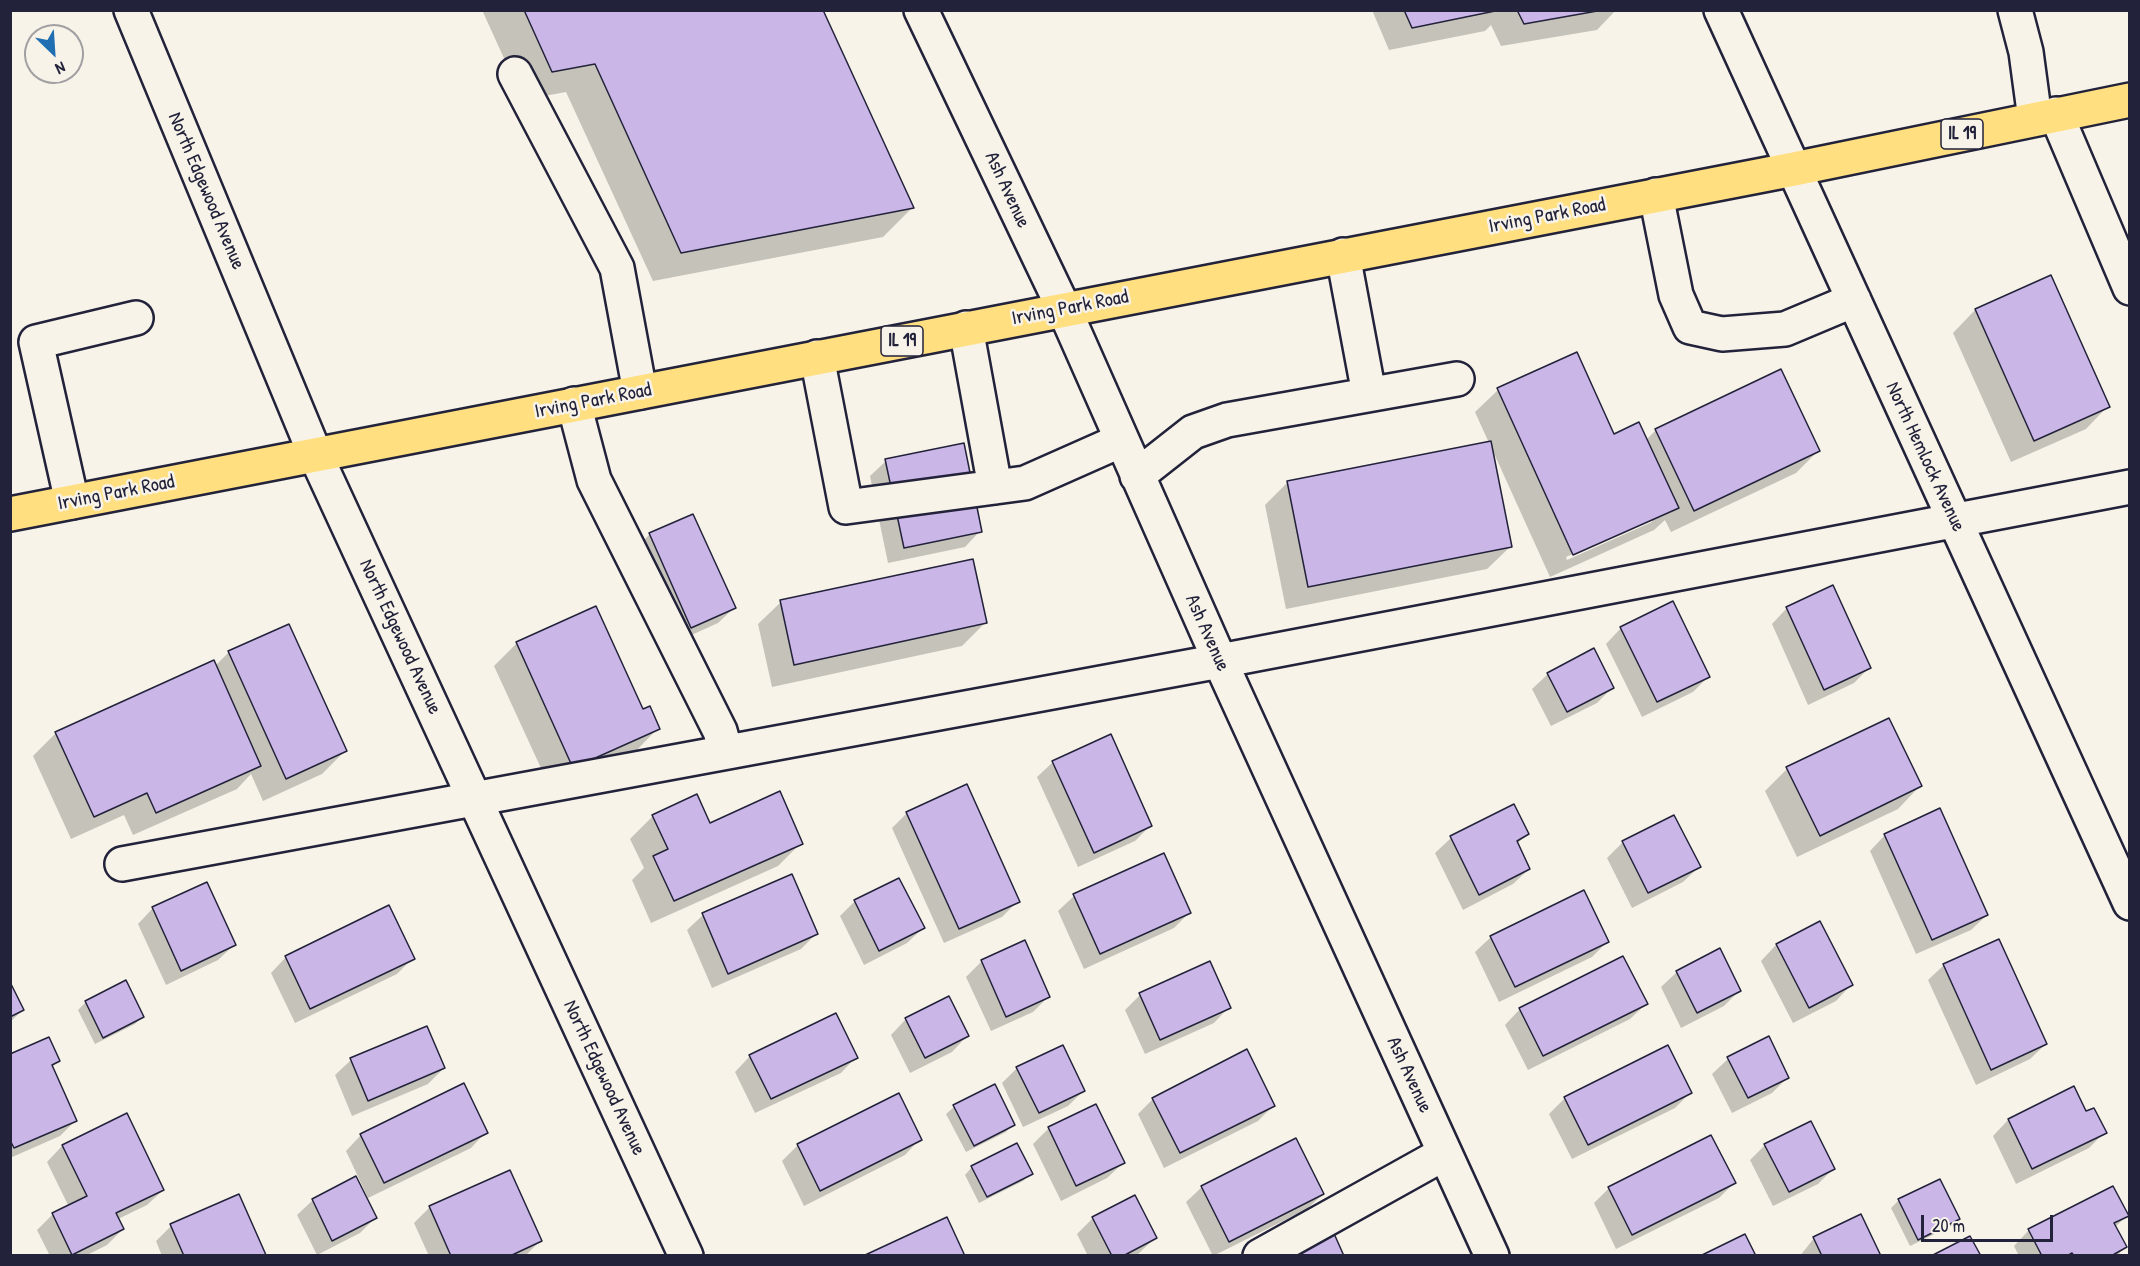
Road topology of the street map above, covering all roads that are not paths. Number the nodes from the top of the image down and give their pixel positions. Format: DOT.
graph roads {
  1 [pos="131,10"];
  2 [pos="921,10"];
  3 [pos="1721,10"];
  4 [pos="2015,10"];
  5 [pos="515,74"];
  6 [pos="2130,100"];
  7 [pos="2046,117"];
  8 [pos="1794,169"];
  9 [pos="1656,195"];
  10 [pos="1343,255"];
  11 [pos="2130,288"];
  12 [pos="1854,300"];
  13 [pos="1064,309"];
  14 [pos="136,318"];
  15 [pos="966,328"];
  16 [pos="817,357"];
  17 [pos="1457,379"];
  18 [pos="640,392"];
  19 [pos="1369,394"];
  20 [pos="574,404"];
  21 [pos="1122,440"];
  22 [pos="315,454"];
  23 [pos="1137,476"];
  24 [pos="995,487"];
  25 [pos="2130,487"];
  26 [pos="72,502"];
  27 [pos="10,514"];
  28 [pos="1955,523"];
  29 [pos="1220,661"];
  30 [pos="726,752"];
  31 [pos="474,798"];
  32 [pos="122,864"];
  33 [pos="2130,903"];
  34 [pos="1445,1152"];
  35 [pos="686,1256"];
  36 [pos="1260,1256"];
  37 [pos="1492,1256"];
  1 -- 22 [label="street, North Edgewood Avenue"];
  2 -- 13 [label="street, Ash Avenue"];
  3 -- 8 [label="street, North Hemlock Avenue"];
  4 -- 7 [label="street"];
  5 -- 18 [label="street"];
  6 -- 7 [label="main road, Irving Park Road / IL 19"];
  7 -- 8 [label="main road, Irving Park Road / IL 19"];
  7 -- 11 [label="street"];
  8 -- 9 [label="main road, Irving Park Road / IL 19"];
  8 -- 12 [label="street, North Hemlock Avenue"];
  9 -- 10 [label="main road, Irving Park Road / IL 19"];
  9 -- 12 [label="street"];
  10 -- 13 [label="main road, Irving Park Road / IL 19"];
  10 -- 19 [label="street"];
  12 -- 28 [label="street, North Hemlock Avenue"];
  13 -- 15 [label="main road, Irving Park Road / IL 19"];
  13 -- 21 [label="street, Ash Avenue"];
  14 -- 26 [label="street"];
  15 -- 16 [label="main road, Irving Park Road / IL 19"];
  15 -- 24 [label="street"];
  16 -- 18 [label="main road, Irving Park Road / IL 19"];
  16 -- 24 [label="street"];
  17 -- 19 [label="street"];
  18 -- 20 [label="main road, Irving Park Road / IL 19"];
  19 -- 23 [label="street"];
  20 -- 22 [label="main road, Irving Park Road / IL 19"];
  20 -- 30 [label="street"];
  21 -- 23 [label="street, Ash Avenue"];
  21 -- 24 [label="street"];
  22 -- 26 [label="main road, Irving Park Road / IL 19"];
  22 -- 31 [label="street, North Edgewood Avenue"];
  23 -- 29 [label="street, Ash Avenue"];
  25 -- 28 [label="street"];
  26 -- 27 [label="main road, Irving Park Road / IL 19"];
  28 -- 29 [label="street"];
  28 -- 33 [label="street, North Hemlock Avenue"];
  29 -- 30 [label="street"];
  29 -- 34 [label="street, Ash Avenue"];
  30 -- 31 [label="street"];
  31 -- 32 [label="street"];
  31 -- 35 [label="street, North Edgewood Avenue"];
  34 -- 36 [label="street"];
  34 -- 37 [label="street, Ash Avenue"];
}
